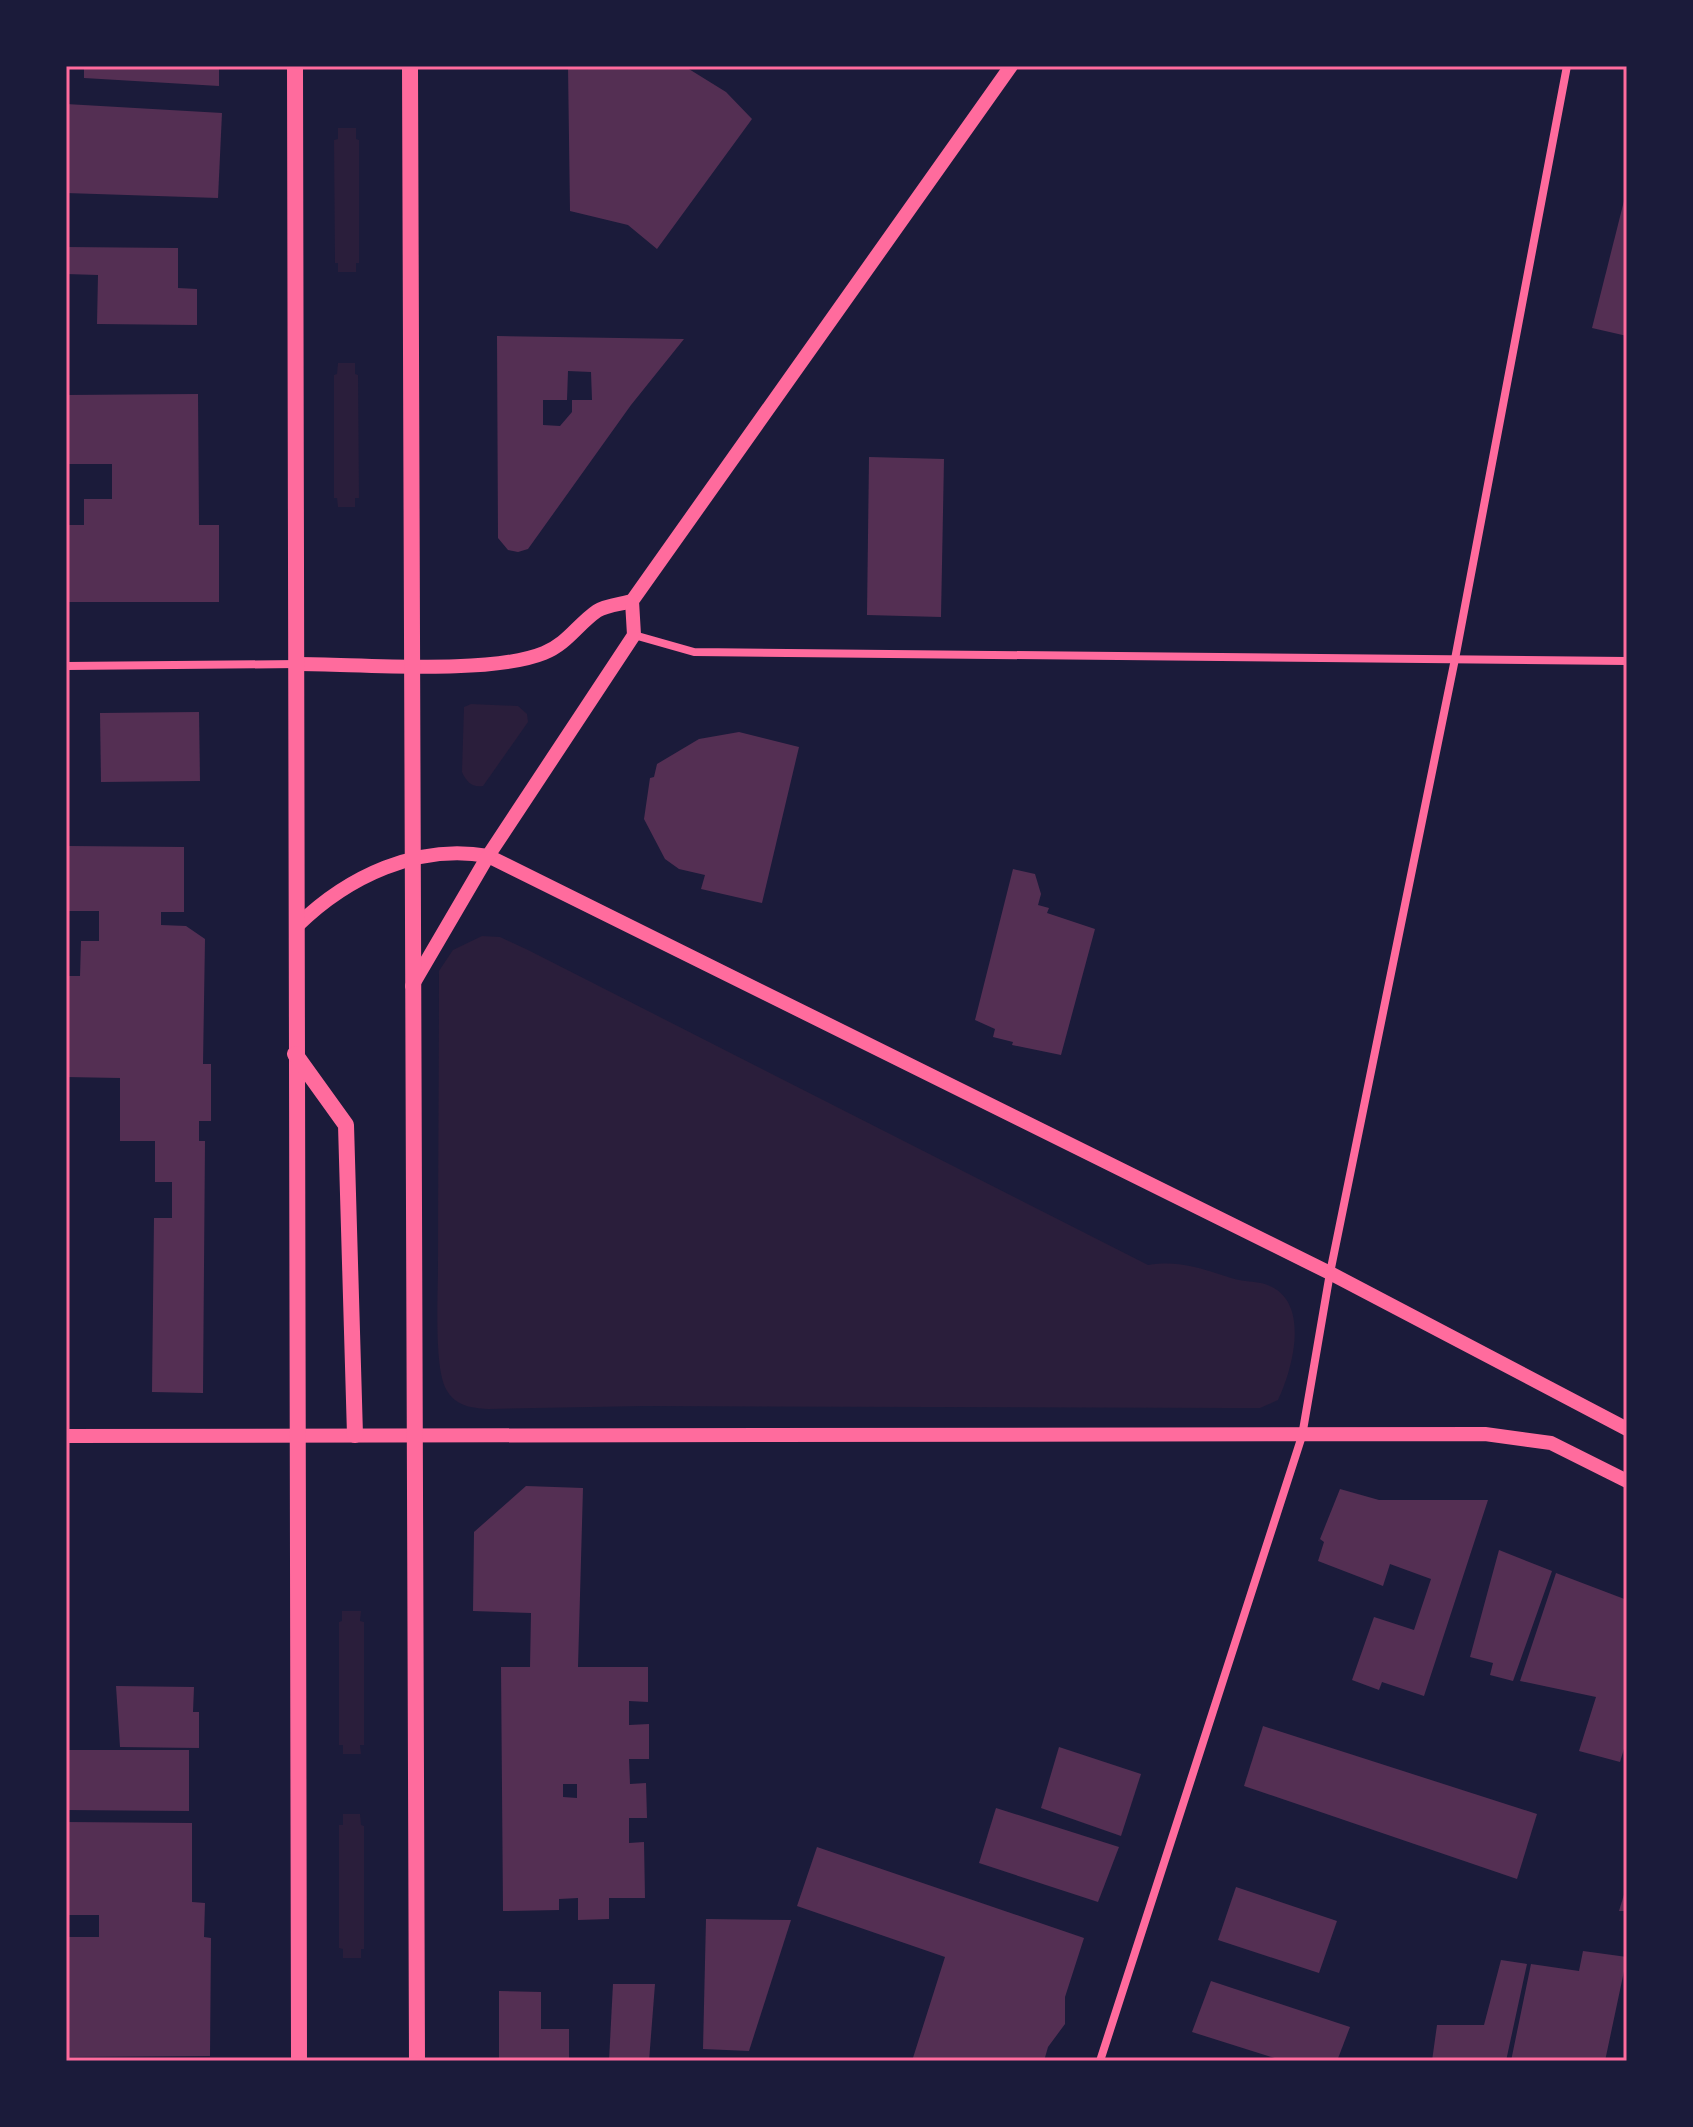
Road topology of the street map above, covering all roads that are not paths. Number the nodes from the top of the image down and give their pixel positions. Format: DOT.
graph roads {
  1 [pos="295,66"];
  2 [pos="410,66"];
  3 [pos="1011,66"];
  4 [pos="1567,66"];
  5 [pos="632,601"];
  6 [pos="634,635"];
  7 [pos="1455,659"];
  8 [pos="1627,661"];
  9 [pos="299,664"];
  10 [pos="411,664"];
  11 [pos="66,666"];
  12 [pos="488,856"];
  13 [pos="411,860"];
  14 [pos="298,925"];
  15 [pos="412,986"];
  16 [pos="295,1054"];
  17 [pos="1330,1273"];
  18 [pos="1627,1429"];
  19 [pos="296,1435"];
  20 [pos="355,1435"];
  21 [pos="415,1435"];
  22 [pos="66,1436"];
  23 [pos="1302,1436"];
  24 [pos="1627,1481"];
  25 [pos="299,2061"];
  26 [pos="417,2061"];
  27 [pos="1100,2061"];
  1 -- 9 [label="main road"];
  2 -- 10 [label="main road"];
  3 -- 5 [label="street"];
  4 -- 7 [label="street"];
  5 -- 6 [label="street"];
  5 -- 10 [label="street"];
  6 -- 7 [label="street"];
  6 -- 12 [label="street"];
  7 -- 8 [label="street"];
  7 -- 17 [label="street"];
  9 -- 10 [label="street"];
  9 -- 11 [label="street"];
  9 -- 14 [label="main road"];
  10 -- 13 [label="main road"];
  12 -- 13 [label="street"];
  12 -- 15 [label="street"];
  12 -- 17 [label="street"];
  13 -- 14 [label="street"];
  13 -- 15 [label="main road"];
  14 -- 16 [label="main road"];
  15 -- 21 [label="main road"];
  16 -- 19 [label="main road"];
  16 -- 20 [label="main road"];
  17 -- 18 [label="street"];
  17 -- 23 [label="street"];
  19 -- 20 [label="street"];
  19 -- 22 [label="street"];
  19 -- 25 [label="main road"];
  20 -- 21 [label="street"];
  21 -- 23 [label="street"];
  21 -- 26 [label="main road"];
  23 -- 24 [label="street"];
  23 -- 27 [label="street"];
}
